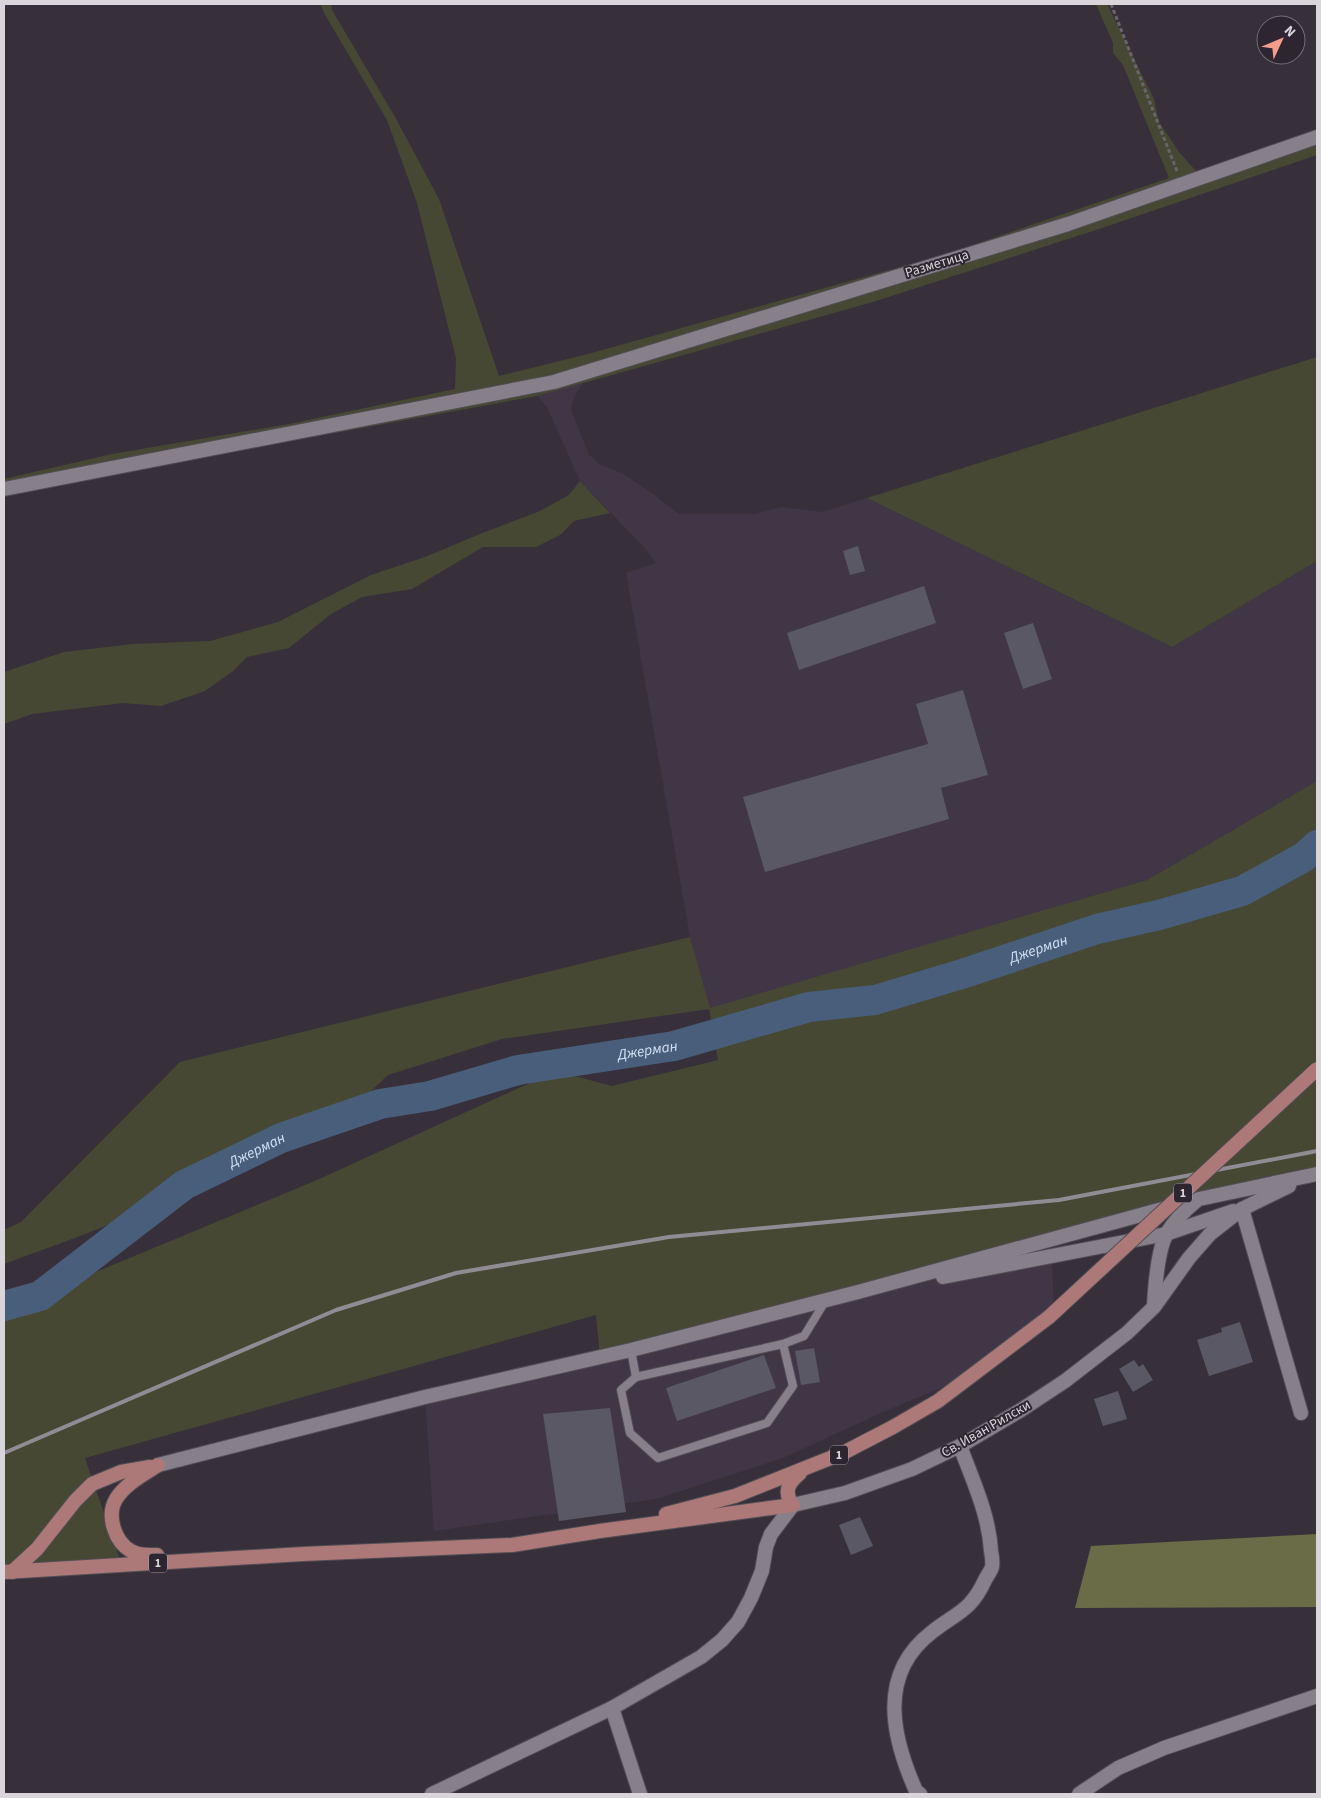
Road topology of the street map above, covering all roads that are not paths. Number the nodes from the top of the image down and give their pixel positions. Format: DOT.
graph roads {
  1 [pos="1317,137"];
  2 [pos="4,489"];
  3 [pos="1317,1069"];
  4 [pos="1317,1174"];
  5 [pos="1199,1198"];
  6 [pos="1242,1209"];
  7 [pos="1166,1234"];
  8 [pos="858,1292"];
  9 [pos="826,1300"];
  10 [pos="1154,1307"];
  11 [pos="783,1344"];
  12 [pos="631,1350"];
  13 [pos="636,1377"];
  14 [pos="1300,1413"];
  15 [pos="960,1446"];
  16 [pos="158,1465"];
  17 [pos="805,1469"];
  18 [pos="794,1505"];
  19 [pos="600,1531"];
  20 [pos="303,1554"];
  21 [pos="8,1572"];
  22 [pos="1317,1696"];
  23 [pos="612,1708"];
  24 [pos="432,1794"];
  25 [pos="640,1794"];
  26 [pos="920,1794"];
  27 [pos="1079,1794"];
  1 -- 2 [label="street, Разметица"];
  3 -- 17 [label="main road, 1, bridge"];
  4 -- 5 [label="street"];
  4 -- 6 [label="street, Св. Иван Рилски"];
  5 -- 7 [label="street"];
  5 -- 8 [label="street"];
  6 -- 7 [label="street"];
  6 -- 10 [label="street, Св. Иван Рилски"];
  6 -- 14 [label="street"];
  7 -- 8 [label="street"];
  7 -- 10 [label="street"];
  8 -- 9 [label="street"];
  9 -- 11 [label="lane"];
  9 -- 12 [label="street"];
  10 -- 15 [label="street, Св. Иван Рилски"];
  11 -- 13 [label="lane"];
  11 -- 13 [label="lane"];
  12 -- 13 [label="lane"];
  12 -- 16 [label="street"];
  15 -- 18 [label="street, Св. Иван Рилски"];
  15 -- 26 [label="street"];
  16 -- 20 [label="main road"];
  16 -- 21 [label="main road"];
  17 -- 18 [label="main road"];
  17 -- 19 [label="main road, 1"];
  18 -- 19 [label="main road"];
  18 -- 23 [label="street"];
  19 -- 20 [label="main road, 1"];
  20 -- 21 [label="main road, 1"];
  22 -- 27 [label="street"];
  23 -- 24 [label="street"];
  23 -- 25 [label="street"];
}
